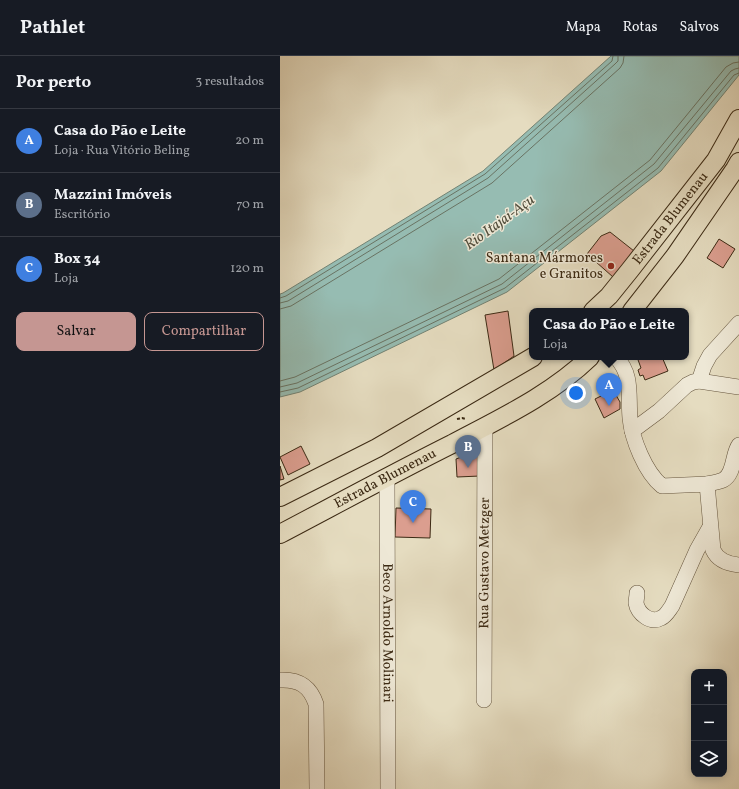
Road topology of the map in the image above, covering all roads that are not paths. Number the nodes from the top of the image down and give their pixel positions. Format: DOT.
graph roads {
  1 [pos="739,118"];
  2 [pos="739,162"];
  3 [pos="596,308"];
  4 [pos="634,308"];
  5 [pos="739,323"];
  6 [pos="529,359"];
  7 [pos="587,360"];
  8 [pos="619,360"];
  9 [pos="699,381"];
  10 [pos="739,387"];
  11 [pos="484,426"];
  12 [pos="632,431"];
  13 [pos="739,445"];
  14 [pos="388,477"];
  15 [pos="708,484"];
  16 [pos="280,497"];
  17 [pos="710,527"];
  18 [pos="280,534"];
  19 [pos="739,565"];
  20 [pos="637,594"];
  21 [pos="280,680"];
  22 [pos="484,700"];
  23 [pos="317,789"];
  24 [pos="388,789"];
  1 -- 3 [label="main road, Estrada Blumenau"];
  2 -- 4 [label="main road, Estrada Blumenau"];
  5 -- 9 [label="street"];
  6 -- 16 [label="main road"];
  7 -- 11 [label="main road, Estrada Blumenau"];
  8 -- 12 [label="street"];
  9 -- 10 [label="street"];
  9 -- 12 [label="street"];
  11 -- 14 [label="main road, Estrada Blumenau"];
  11 -- 22 [label="street, Rua Gustavo Metzger"];
  12 -- 15 [label="street"];
  13 -- 15 [label="street"];
  14 -- 18 [label="main road, Estrada Blumenau"];
  14 -- 24 [label="street, Beco Arnoldo Molinari"];
  15 -- 17 [label="street"];
  17 -- 19 [label="street"];
  17 -- 20 [label="street"];
  21 -- 23 [label="street"];
}
